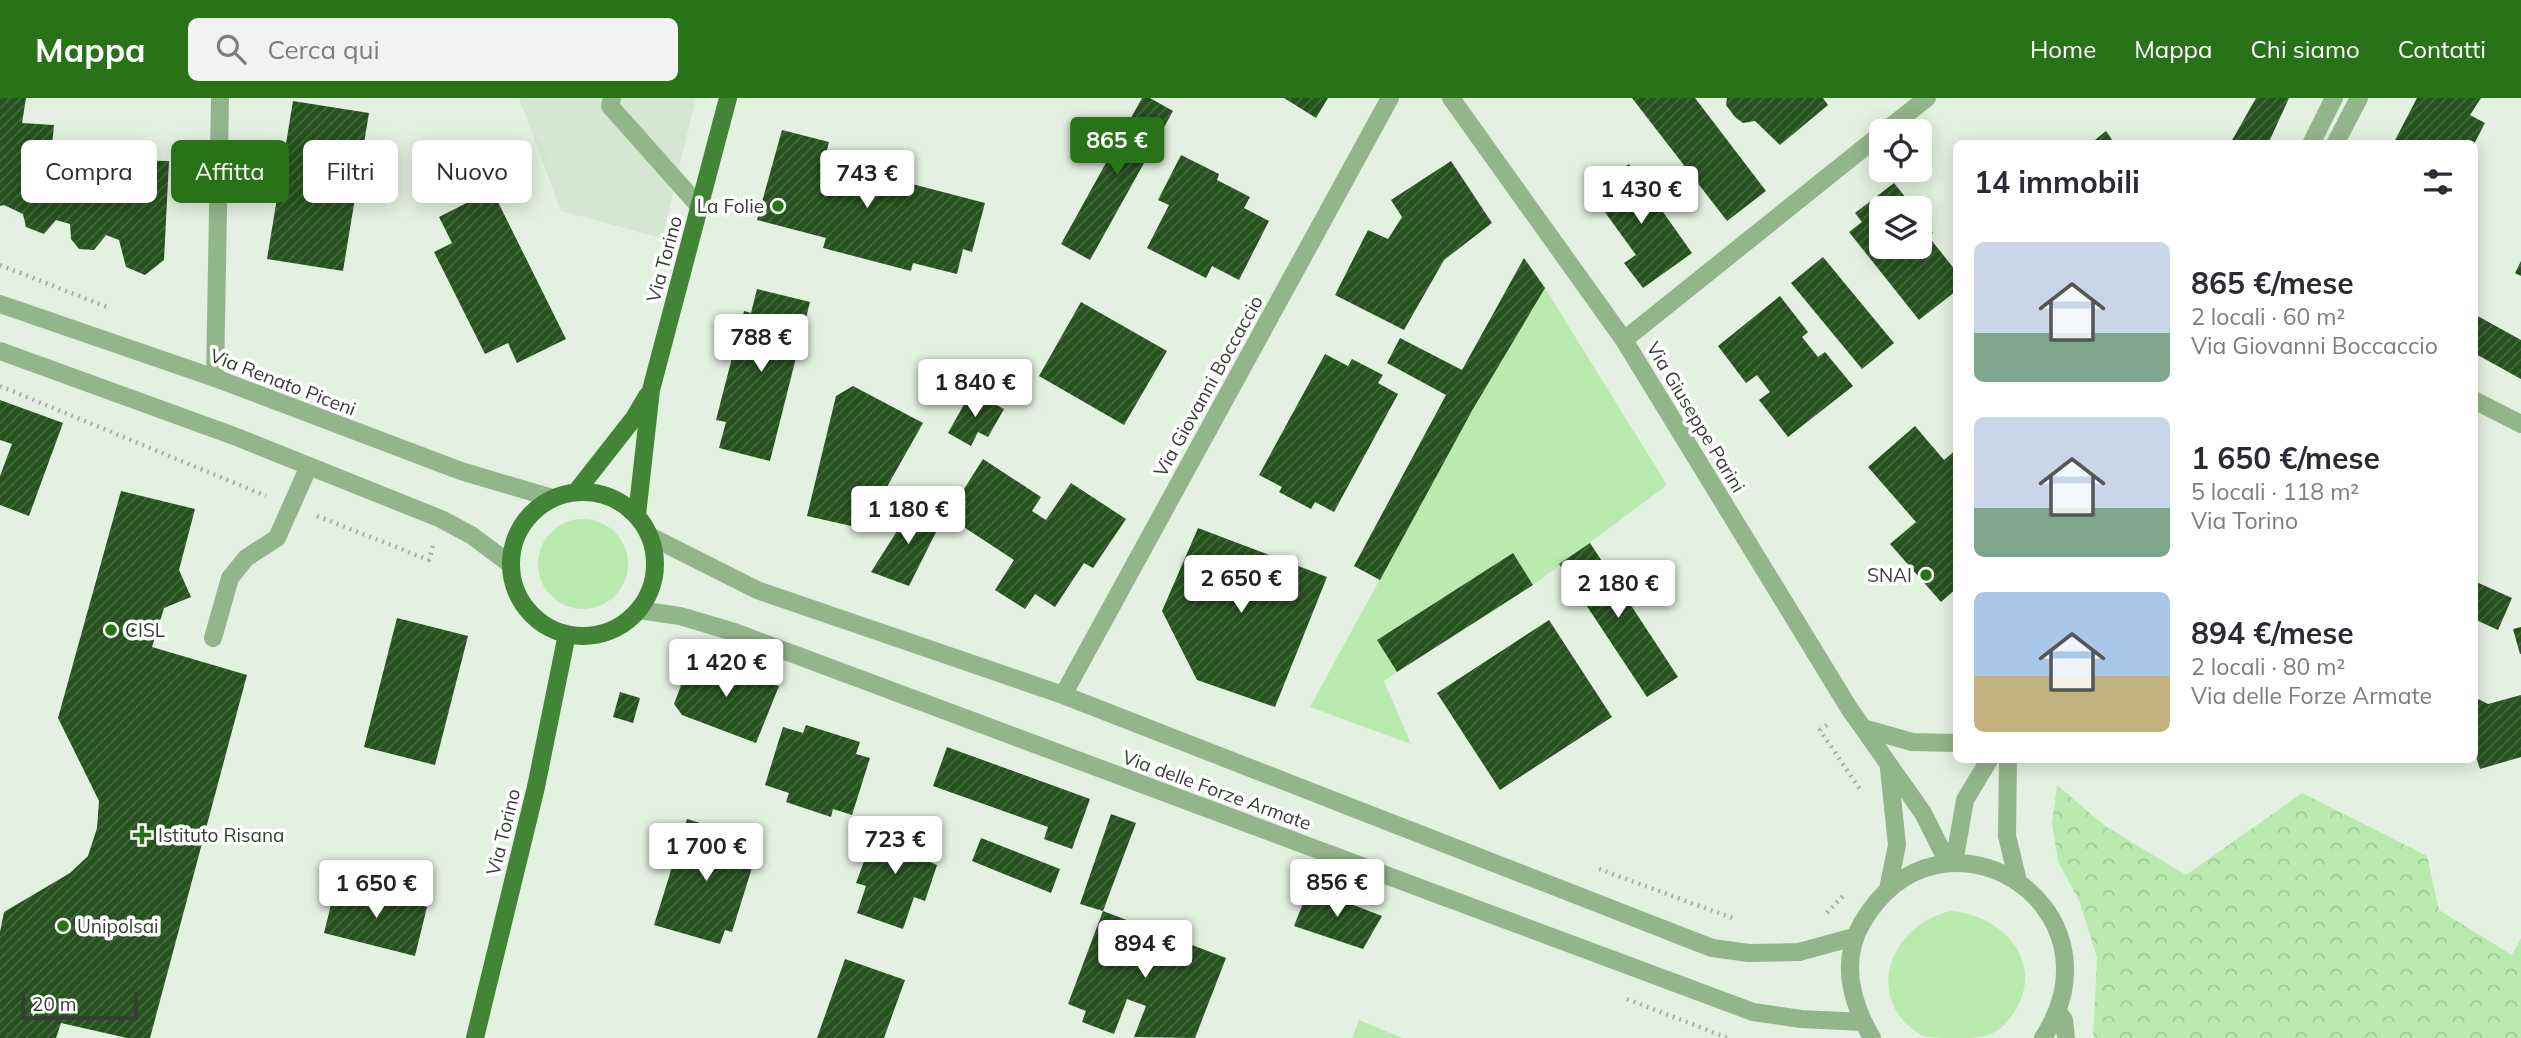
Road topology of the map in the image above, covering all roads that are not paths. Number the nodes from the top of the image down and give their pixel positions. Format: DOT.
graph roads {
  1 [pos="220,98"];
  2 [pos="612,98"];
  3 [pos="728,98"];
  4 [pos="1390,98"];
  5 [pos="1451,98"];
  6 [pos="1927,98"];
  7 [pos="2334,98"];
  8 [pos="2359,98"];
  9 [pos="1901,119"];
  10 [pos="2313,140"];
  11 [pos="2337,140"];
  12 [pos="1869,144"];
  13 [pos="699,206"];
  14 [pos="0,304"];
  15 [pos="1624,340"];
  16 [pos="0,351"];
  17 [pos="215,378"];
  18 [pos="651,390"];
  19 [pos="2478,402"];
  20 [pos="2521,424"];
  21 [pos="309,466"];
  22 [pos="576,492"];
  23 [pos="552,498"];
  24 [pos="637,515"];
  25 [pos="650,536"];
  26 [pos="510,564"];
  27 [pos="639,610"];
  28 [pos="568,634"];
  29 [pos="213,638"];
  30 [pos="1063,695"];
  31 [pos="1863,728"];
  32 [pos="1953,743"];
  33 [pos="1987,763"];
  34 [pos="2008,763"];
  35 [pos="1889,769"];
  36 [pos="1951,863"];
  37 [pos="2018,881"];
  38 [pos="1888,889"];
  39 [pos="1854,937"];
  40 [pos="2059,1013"];
  41 [pos="1863,1022"];
  42 [pos="475,1038"];
  43 [pos="1872,1038"];
  44 [pos="2043,1038"];
  45 [pos="2066,1038"];
  1 -- 17 [label="street"];
  2 -- 13 [label="street"];
  3 -- 13 [label="main road, Via Torino"];
  4 -- 30 [label="street, Via Giovanni Boccaccio"];
  5 -- 15 [label="street, Via Giuseppe Parini"];
  6 -- 9 [label="street"];
  7 -- 10 [label="street"];
  8 -- 11 [label="street"];
  12 -- 15 [label="street"];
  13 -- 18 [label="main road, Via Torino"];
  14 -- 17 [label="street, Via Renato Piceni"];
  15 -- 31 [label="street, Via Giuseppe Parini"];
  16 -- 21 [label="street"];
  17 -- 23 [label="street, Via Renato Piceni"];
  18 -- 22 [label="main road, Via Torino"];
  18 -- 24 [label="main road, Via Torino"];
  19 -- 20 [label="street"];
  21 -- 26 [label="street"];
  21 -- 29 [label="street"];
  22 -- 23 [label="main road"];
  22 -- 24 [label="main road"];
  23 -- 26 [label="main road"];
  24 -- 25 [label="main road"];
  25 -- 27 [label="main road"];
  25 -- 30 [label="street, Via delle Forze Armate"];
  26 -- 28 [label="main road"];
  27 -- 28 [label="main road"];
  27 -- 41 [label="street, Via delle Forze Armate"];
  28 -- 42 [label="main road, Via Torino"];
  30 -- 39 [label="street, Via delle Forze Armate"];
  31 -- 32 [label="street"];
  31 -- 35 [label="street, Via Giuseppe Parini"];
  33 -- 36 [label="street"];
  34 -- 37 [label="street"];
  35 -- 36 [label="street, Via Giuseppe Parini"];
  35 -- 38 [label="street, Via Giuseppe Parini"];
  36 -- 37 [label="street"];
  36 -- 38 [label="street"];
  37 -- 40 [label="street"];
  38 -- 39 [label="street"];
  39 -- 41 [label="street"];
  40 -- 44 [label="street"];
  40 -- 45 [label="street"];
  41 -- 43 [label="street"];
}
